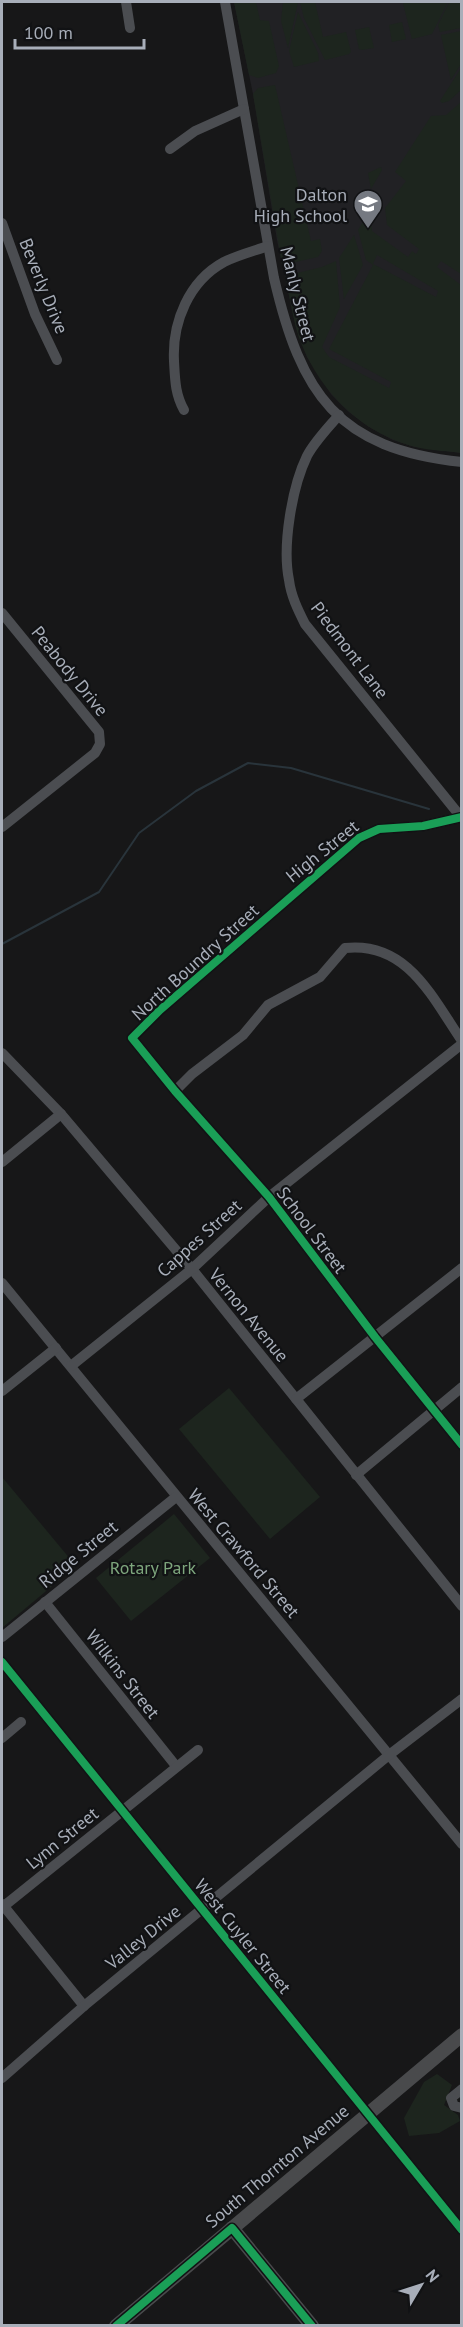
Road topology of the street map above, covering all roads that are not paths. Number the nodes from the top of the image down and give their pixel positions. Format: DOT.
graph roads {
  1 [pos="126,2"];
  2 [pos="225,2"];
  3 [pos="130,28"];
  4 [pos="244,109"];
  5 [pos="170,149"];
  6 [pos="2,223"];
  7 [pos="268,246"];
  8 [pos="57,360"];
  9 [pos="184,410"];
  10 [pos="339,415"];
  11 [pos="462,462"];
  12 [pos="2,613"];
  13 [pos="461,817"];
  14 [pos="2,827"];
  15 [pos="277,908"];
  16 [pos="132,1038"];
  17 [pos="462,1042"];
  18 [pos="2,1053"];
  19 [pos="175,1091"];
  20 [pos="61,1114"];
  21 [pos="2,1162"];
  22 [pos="269,1197"];
  23 [pos="462,1268"];
  24 [pos="192,1269"];
  25 [pos="2,1282"];
  26 [pos="375,1337"];
  27 [pos="56,1348"];
  28 [pos="71,1366"];
  29 [pos="462,1387"];
  30 [pos="2,1391"];
  31 [pos="296,1399"];
  32 [pos="433,1410"];
  33 [pos="462,1445"];
  34 [pos="356,1475"];
  35 [pos="176,1497"];
  36 [pos="45,1602"];
  37 [pos="462,1606"];
  38 [pos="2,1637"];
  39 [pos="2,1662"];
  40 [pos="462,1700"];
  41 [pos="21,1722"];
  42 [pos="2,1738"];
  43 [pos="198,1750"];
  44 [pos="390,1755"];
  45 [pos="176,1767"];
  46 [pos="122,1810"];
  47 [pos="462,1844"];
  48 [pos="3,1905"];
  49 [pos="203,1910"];
  50 [pos="84,2006"];
  51 [pos="462,2035"];
  52 [pos="2,2078"];
  53 [pos="462,2089"];
  54 [pos="462,2108"];
  55 [pos="366,2114"];
  56 [pos="232,2228"];
  57 [pos="462,2230"];
  58 [pos="116,2325"];
  59 [pos="312,2325"];
  1 -- 3 [label="street"];
  2 -- 4 [label="street, Manly Street"];
  4 -- 5 [label="street"];
  4 -- 7 [label="street, Manly Street"];
  6 -- 8 [label="street, Beverly Drive"];
  7 -- 9 [label="street"];
  7 -- 10 [label="street, Manly Street"];
  10 -- 11 [label="street, Manly Street"];
  10 -- 13 [label="street, Piedmont Lane"];
  12 -- 14 [label="street, Peabody Drive"];
  13 -- 15 [label="street, High Street"];
  15 -- 16 [label="street, North Boundry Street"];
  16 -- 19 [label="street, School Street"];
  17 -- 19 [label="street"];
  17 -- 22 [label="street, Cappes Street"];
  18 -- 20 [label="street, Vernon Avenue"];
  19 -- 22 [label="street, School Street"];
  20 -- 21 [label="street"];
  20 -- 24 [label="street, Vernon Avenue"];
  22 -- 24 [label="street, Cappes Street"];
  22 -- 26 [label="street, School Street"];
  23 -- 26 [label="street"];
  24 -- 28 [label="street, Cappes Street"];
  24 -- 31 [label="street, Vernon Avenue"];
  25 -- 27 [label="street, West Crawford Street"];
  26 -- 31 [label="street"];
  26 -- 32 [label="street, School Street"];
  27 -- 28 [label="street, West Crawford Street"];
  27 -- 30 [label="street"];
  28 -- 35 [label="street, West Crawford Street"];
  29 -- 32 [label="street"];
  31 -- 34 [label="street, Vernon Avenue"];
  32 -- 33 [label="street, School Street"];
  32 -- 34 [label="street"];
  34 -- 37 [label="street, Vernon Avenue"];
  35 -- 36 [label="street, Ridge Street"];
  35 -- 44 [label="street, West Crawford Street"];
  36 -- 38 [label="street, Ridge Street"];
  36 -- 45 [label="street, Wilkins Street"];
  39 -- 46 [label="street, West Cuyler Street"];
  40 -- 44 [label="street, Valley Drive"];
  41 -- 42 [label="street"];
  43 -- 45 [label="street, Lynn Street"];
  44 -- 47 [label="street, West Crawford Street"];
  44 -- 49 [label="street, Valley Drive"];
  45 -- 46 [label="street, Lynn Street"];
  46 -- 48 [label="street, Lynn Street"];
  46 -- 49 [label="street, West Cuyler Street"];
  48 -- 50 [label="street"];
  49 -- 50 [label="street, Valley Drive"];
  49 -- 55 [label="street, West Cuyler Street"];
  50 -- 52 [label="street, Valley Drive"];
  51 -- 55 [label="main road, South Thornton Avenue"];
  53 -- 54 [label="street"];
  55 -- 56 [label="main road, South Thornton Avenue"];
  55 -- 57 [label="street, West Cuyler Street"];
  56 -- 58 [label="main road, South Thornton Avenue"];
  56 -- 59 [label="main road"];
}
